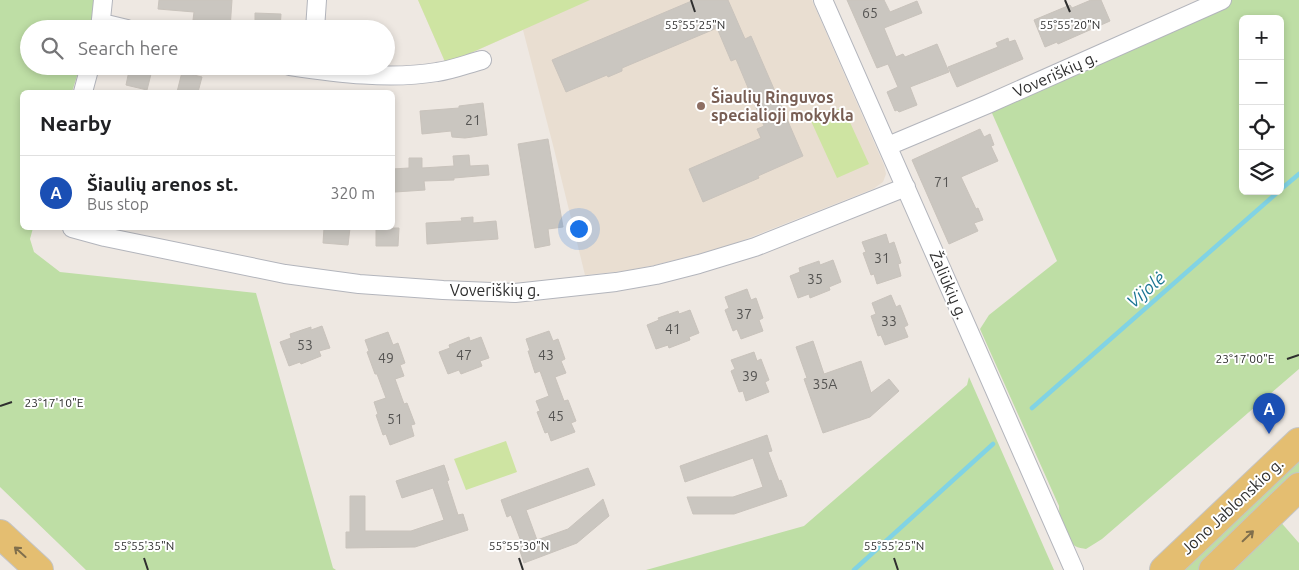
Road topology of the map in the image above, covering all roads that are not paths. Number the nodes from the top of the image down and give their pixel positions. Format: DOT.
graph roads {
  1 [pos="104,0"];
  2 [pos="317,0"];
  3 [pos="823,0"];
  4 [pos="1222,0"];
  5 [pos="102,20"];
  6 [pos="316,20"];
  7 [pos="482,60"];
  8 [pos="88,75"];
  9 [pos="382,75"];
  10 [pos="84,90"];
  11 [pos="888,146"];
  12 [pos="906,187"];
  13 [pos="79,230"];
  14 [pos="1299,442"];
  15 [pos="1299,487"];
  16 [pos="0,534"];
  17 [pos="40,570"];
  18 [pos="1074,570"];
  19 [pos="1164,570"];
  20 [pos="1213,570"];
  1 -- 5 [label="street"];
  2 -- 6 [label="street"];
  3 -- 11 [label="street, Žaliūkių g."];
  4 -- 11 [label="street, Voveriškių g."];
  7 -- 9 [label="street"];
  8 -- 10 [label="street"];
  11 -- 12 [label="street, Žaliūkių g."];
  12 -- 13 [label="street, Voveriškių g."];
  12 -- 18 [label="street, Žaliūkių g."];
  14 -- 19 [label="main road, Jono Jablonskio g."];
  20 -- 15 [label="main road, Jono Jablonskio g., one-way"];
  17 -- 16 [label="main road, one-way"];
}
